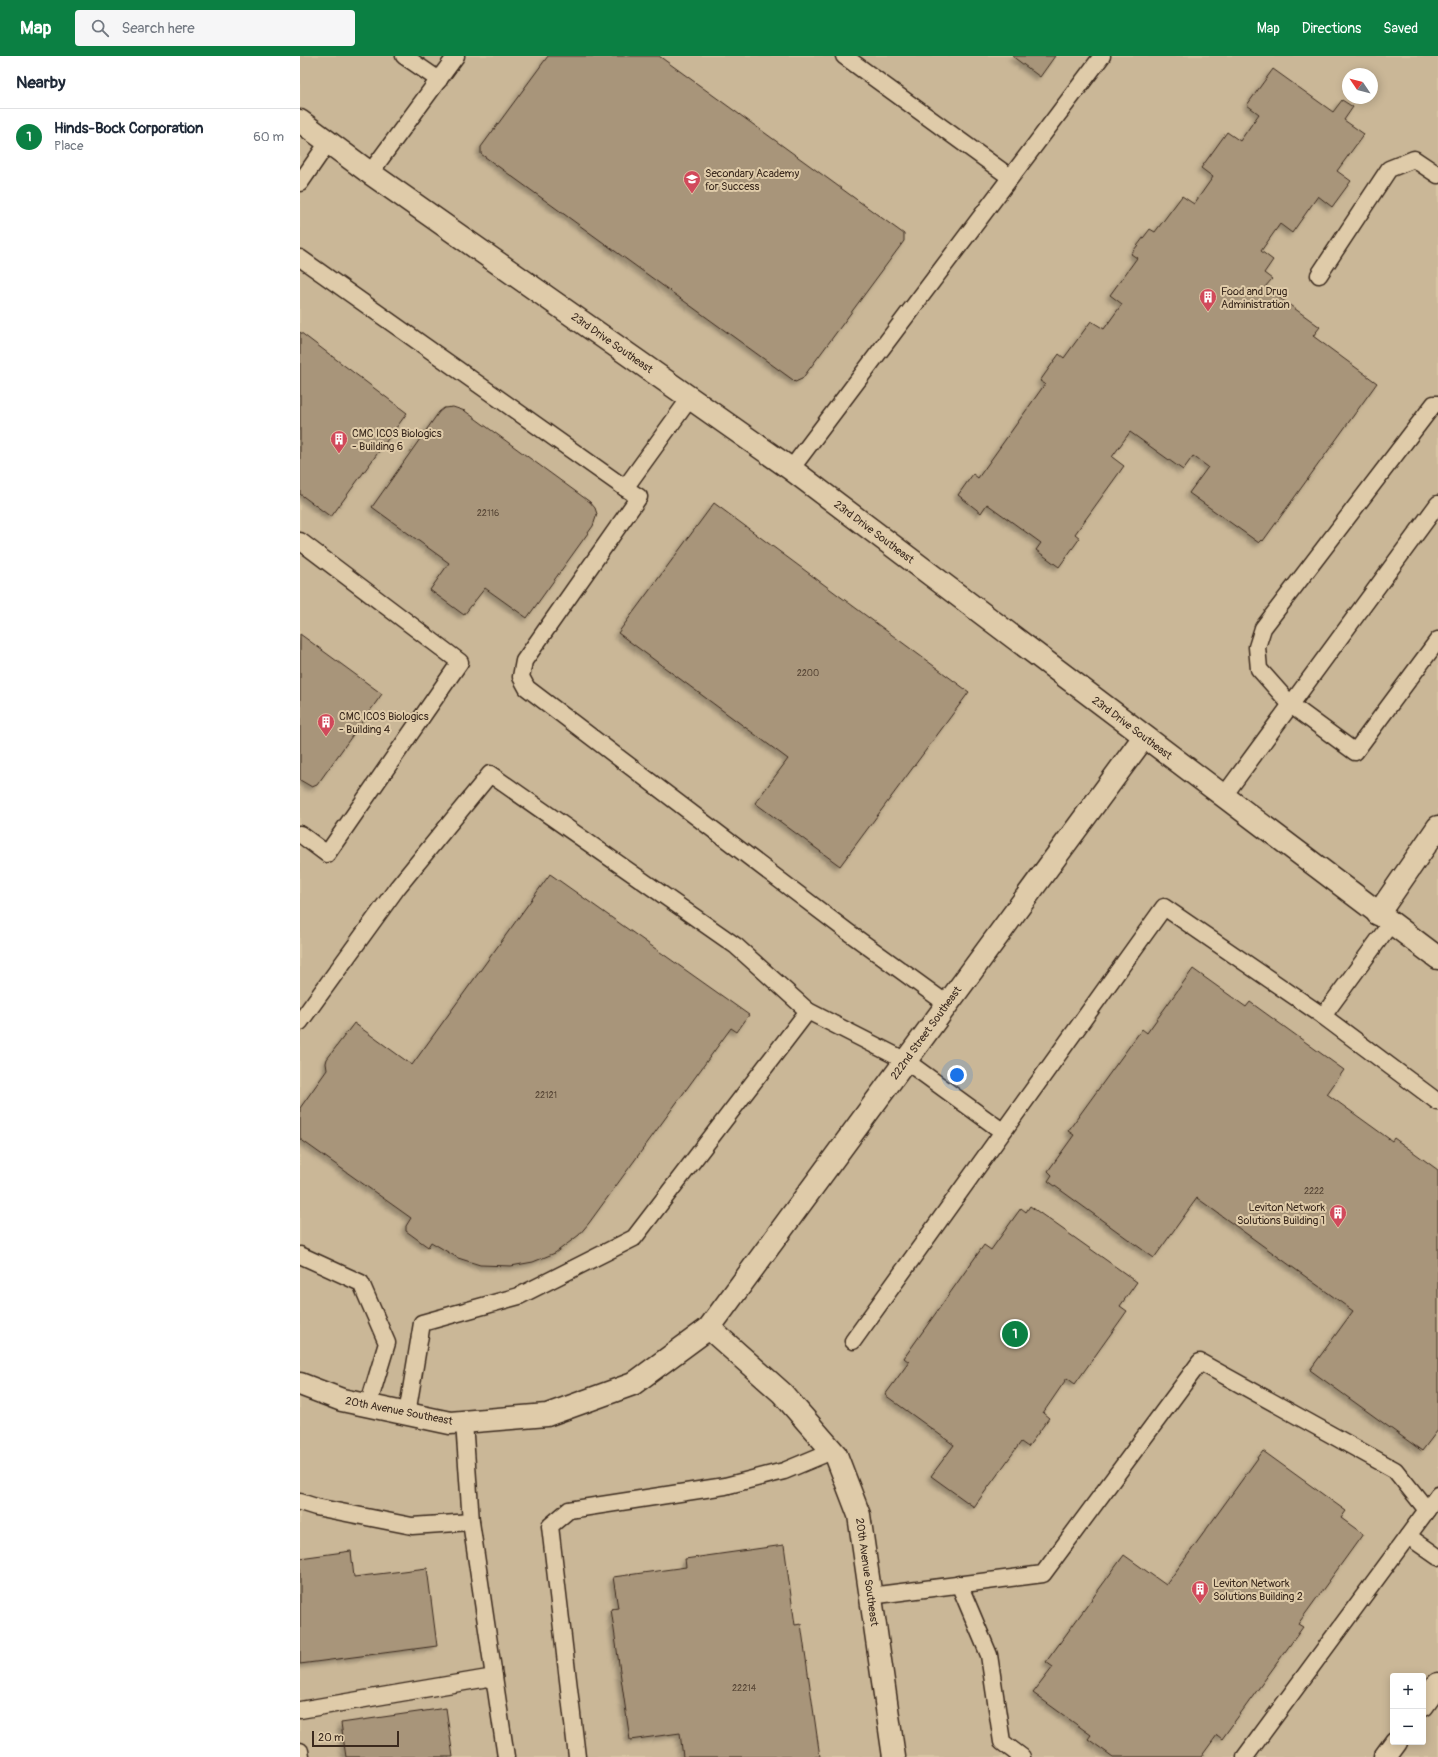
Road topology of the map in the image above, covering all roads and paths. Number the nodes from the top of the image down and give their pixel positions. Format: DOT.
graph roads {
  1 [pos="404,56"];
  2 [pos="456,56"];
  3 [pos="844,56"];
  4 [pos="1102,56"];
  5 [pos="438,80"];
  6 [pos="300,121"];
  7 [pos="329,142"];
  8 [pos="370,173"];
  9 [pos="1438,175"];
  10 [pos="1010,177"];
  11 [pos="300,183"];
  12 [pos="300,258"];
  13 [pos="1319,275"];
  14 [pos="690,398"];
  15 [pos="1438,404"];
  16 [pos="791,469"];
  17 [pos="625,488"];
  18 [pos="1438,504"];
  19 [pos="300,541"];
  20 [pos="1438,640"];
  21 [pos="1291,705"];
  22 [pos="1144,737"];
  23 [pos="1223,797"];
  24 [pos="1438,827"];
  25 [pos="300,834"];
  26 [pos="1384,918"];
  27 [pos="1438,958"];
  28 [pos="948,1004"];
  29 [pos="808,1011"];
  30 [pos="1323,1016"];
  31 [pos="300,1022"];
  32 [pos="906,1061"];
  33 [pos="1438,1102"];
  34 [pos="1002,1131"];
  35 [pos="300,1255"];
  36 [pos="709,1328"];
  37 [pos="853,1341"];
  38 [pos="300,1384"];
  39 [pos="368,1406"];
  40 [pos="407,1414"];
  41 [pos="464,1422"];
  42 [pos="832,1451"];
  43 [pos="1438,1495"];
  44 [pos="300,1502"];
  45 [pos="1427,1510"];
  46 [pos="470,1522"];
  47 [pos="1408,1536"];
  48 [pos="1438,1557"];
  49 [pos="959,1584"];
  50 [pos="870,1596"];
  51 [pos="494,1677"];
  52 [pos="1438,1684"];
  53 [pos="1426,1701"];
  54 [pos="300,1710"];
  55 [pos="1394,1745"];
  56 [pos="300,1751"];
  57 [pos="301,1757"];
  58 [pos="506,1757"];
  59 [pos="577,1757"];
  60 [pos="894,1757"];
  61 [pos="1022,1757"];
  62 [pos="1245,1757"];
  63 [pos="1385,1757"];
  1 -- 5 [label="lane"];
  2 -- 5 [label="lane"];
  3 -- 10 [label="lane"];
  4 -- 10 [label="lane"];
  5 -- 8 [label="lane"];
  6 -- 7 [label="street, 23rd Drive Southeast"];
  7 -- 8 [label="street, 23rd Drive Southeast"];
  7 -- 11 [label="lane"];
  8 -- 14 [label="street, 23rd Drive Southeast"];
  9 -- 13 [label="lane"];
  10 -- 16 [label="lane"];
  12 -- 17 [label="lane"];
  14 -- 16 [label="street, 23rd Drive Southeast"];
  14 -- 17 [label="lane"];
  15 -- 21 [label="lane"];
  16 -- 22 [label="street, 23rd Drive Southeast"];
  17 -- 28 [label="lane"];
  18 -- 21 [label="lane"];
  19 -- 25 [label="lane"];
  20 -- 21 [label="lane"];
  21 -- 23 [label="lane"];
  22 -- 23 [label="street, 23rd Drive Southeast"];
  22 -- 28 [label="street, 222nd Street Southeast"];
  23 -- 26 [label="street, 23rd Drive Southeast"];
  24 -- 26 [label="street"];
  26 -- 27 [label="street, 23rd Drive Southeast"];
  26 -- 30 [label="lane"];
  28 -- 32 [label="street, 222nd Street Southeast"];
  29 -- 31 [label="lane"];
  29 -- 32 [label="lane"];
  29 -- 40 [label="lane"];
  30 -- 33 [label="lane"];
  30 -- 34 [label="lane"];
  32 -- 34 [label="lane"];
  32 -- 36 [label="street, 222nd Street Southeast"];
  34 -- 37 [label="lane"];
  35 -- 39 [label="lane"];
  36 -- 41 [label="street, 20th Avenue Southeast"];
  36 -- 42 [label="street, 20th Avenue Southeast"];
  38 -- 39 [label="street, 20th Avenue Southeast"];
  39 -- 40 [label="street, 20th Avenue Southeast"];
  40 -- 41 [label="street, 20th Avenue Southeast"];
  41 -- 46 [label="lane"];
  42 -- 50 [label="street, 20th Avenue Southeast"];
  42 -- 59 [label="lane"];
  43 -- 45 [label="lane"];
  44 -- 46 [label="lane"];
  45 -- 47 [label="lane"];
  45 -- 49 [label="lane"];
  46 -- 51 [label="lane"];
  47 -- 48 [label="lane"];
  47 -- 62 [label="lane"];
  49 -- 50 [label="lane"];
  49 -- 61 [label="lane"];
  50 -- 60 [label="street, 20th Avenue Southeast"];
  51 -- 54 [label="lane"];
  51 -- 58 [label="lane"];
  52 -- 53 [label="street"];
  55 -- 63 [label="street"];
  56 -- 57 [label="lane"];
}
